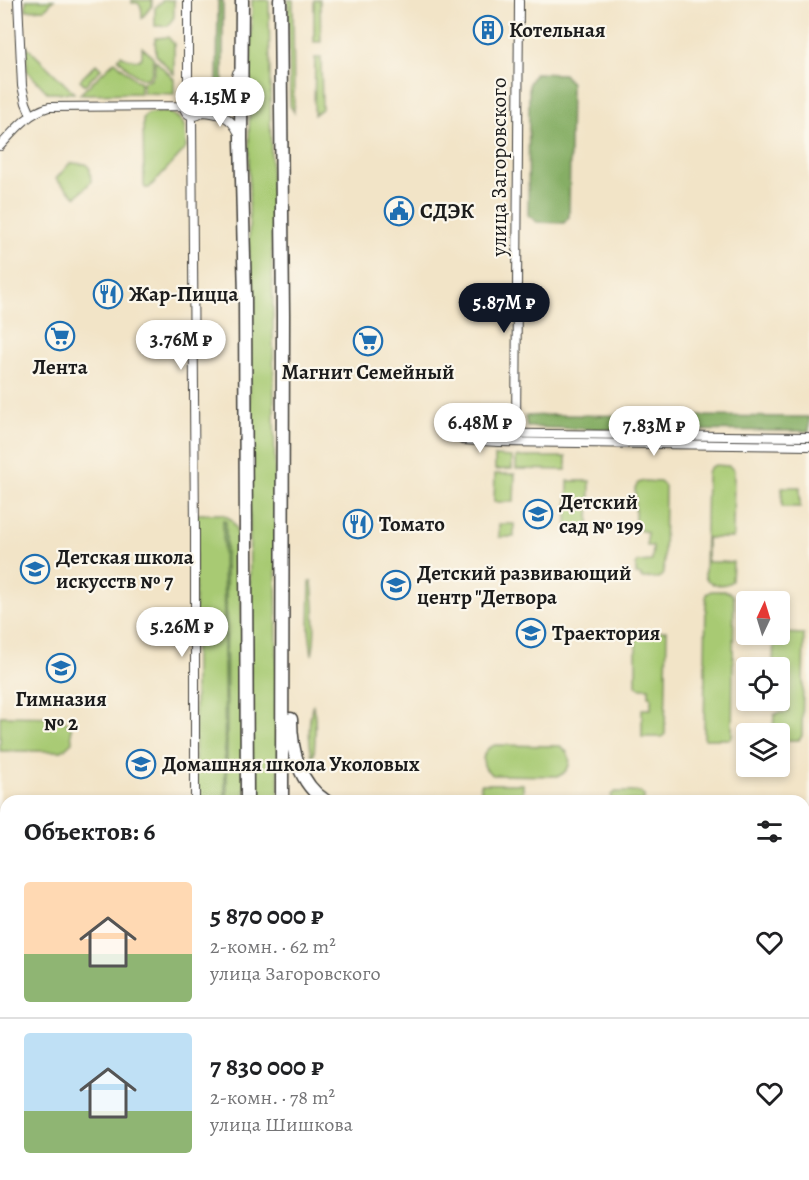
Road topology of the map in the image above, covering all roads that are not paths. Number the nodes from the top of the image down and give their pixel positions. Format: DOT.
graph roads {
  1 [pos="18,0"];
  2 [pos="188,0"];
  3 [pos="242,0"];
  4 [pos="280,0"];
  5 [pos="519,0"];
  6 [pos="240,60"];
  7 [pos="197,98"];
  8 [pos="185,106"];
  9 [pos="202,112"];
  10 [pos="31,115"];
  11 [pos="192,116"];
  12 [pos="241,141"];
  13 [pos="0,146"];
  14 [pos="516,434"];
  15 [pos="809,437"];
  16 [pos="809,446"];
  17 [pos="283,632"];
  18 [pos="195,795"];
  19 [pos="246,795"];
  20 [pos="282,795"];
  21 [pos="317,795"];
  1 -- 10 [label="street"];
  2 -- 7 [label="street"];
  3 -- 6 [label="main road"];
  4 -- 17 [label="main road"];
  5 -- 14 [label="street, улица Загоровского"];
  6 -- 7 [label="street"];
  6 -- 12 [label="main road"];
  7 -- 8 [label="street"];
  7 -- 9 [label="street"];
  8 -- 10 [label="street"];
  8 -- 11 [label="street"];
  9 -- 11 [label="street"];
  9 -- 12 [label="street"];
  10 -- 13 [label="street"];
  11 -- 18 [label="street"];
  12 -- 19 [label="main road"];
  14 -- 15 [label="street"];
  14 -- 16 [label="street"];
  17 -- 20 [label="main road"];
  17 -- 21 [label="main road"];
}
